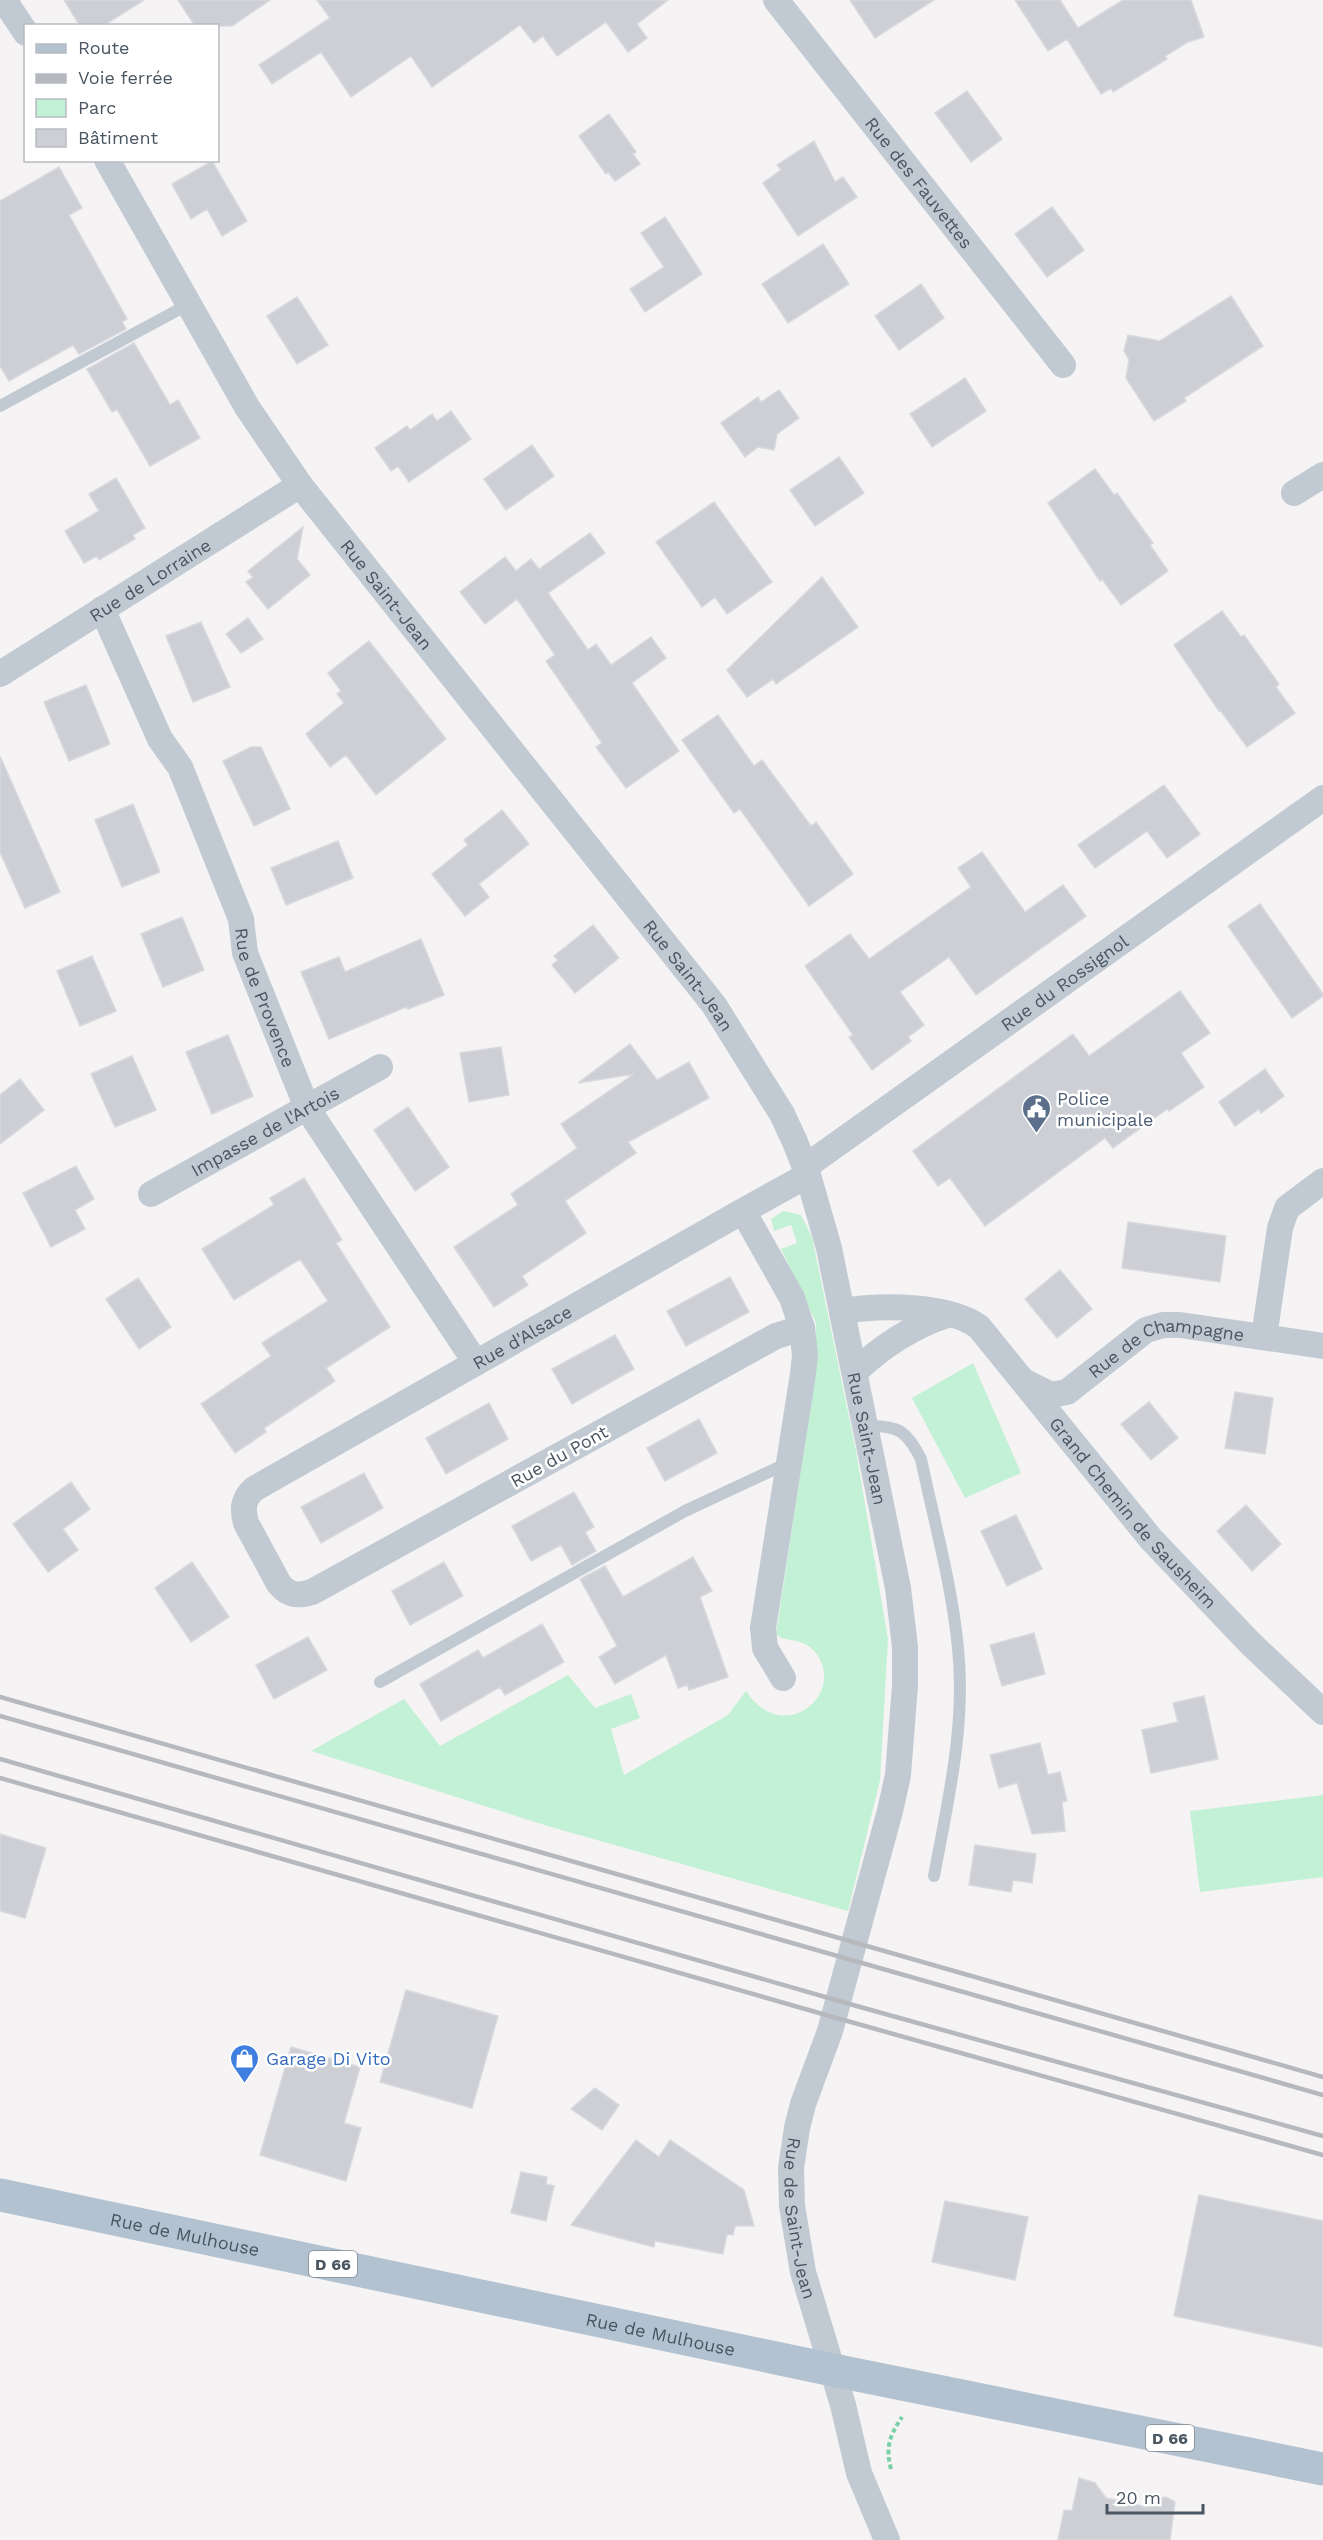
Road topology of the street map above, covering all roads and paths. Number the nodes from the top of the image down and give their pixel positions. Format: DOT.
graph roads {
  1 [pos="4,0"];
  2 [pos="776,0"];
  3 [pos="24,30"];
  4 [pos="108,162"];
  5 [pos="189,304"];
  6 [pos="1063,365"];
  7 [pos="0,406"];
  8 [pos="1323,474"];
  9 [pos="300,485"];
  10 [pos="1294,494"];
  11 [pos="102,609"];
  12 [pos="0,674"];
  13 [pos="1323,798"];
  14 [pos="380,1067"];
  15 [pos="307,1108"];
  16 [pos="807,1171"];
  17 [pos="1323,1182"];
  18 [pos="151,1194"];
  19 [pos="743,1211"];
  20 [pos="842,1311"];
  21 [pos="950,1314"];
  22 [pos="802,1328"];
  23 [pos="1264,1337"];
  24 [pos="1323,1346"];
  25 [pos="476,1363"];
  26 [pos="855,1372"];
  27 [pos="1023,1379"];
  28 [pos="867,1426"];
  29 [pos="789,1462"];
  30 [pos="243,1505"];
  31 [pos="783,1678"];
  32 [pos="380,1682"];
  33 [pos="1323,1712"];
  34 [pos="934,1876"];
  35 [pos="858,1928"];
  36 [pos="0,2195"];
  37 [pos="833,2370"];
  38 [pos="903,2417"];
  39 [pos="1323,2469"];
  40 [pos="893,2475"];
  41 [pos="887,2540"];
  1 -- 3 [label="street"];
  2 -- 6 [label="street, Rue des Fauvettes"];
  4 -- 5 [label="street, Rue Saint-Jean"];
  5 -- 7 [label="lane"];
  5 -- 9 [label="street, Rue Saint-Jean"];
  8 -- 10 [label="street"];
  9 -- 11 [label="street, Rue de Lorraine"];
  9 -- 16 [label="street, Rue Saint-Jean"];
  11 -- 12 [label="street, Rue de Lorraine"];
  11 -- 15 [label="street, Rue de Provence"];
  13 -- 16 [label="street, Rue du Rossignol"];
  14 -- 15 [label="street, Impasse de l'Artois"];
  15 -- 18 [label="street, Impasse de l'Artois"];
  15 -- 25 [label="street, Rue de Provence"];
  16 -- 19 [label="street, Rue d'Alsace"];
  16 -- 20 [label="street, Rue Saint-Jean"];
  17 -- 23 [label="street"];
  19 -- 22 [label="street"];
  19 -- 25 [label="street, Rue d'Alsace"];
  20 -- 21 [label="street, Grand Chemin de Sausheim"];
  20 -- 26 [label="street, Rue Saint-Jean"];
  21 -- 26 [label="street"];
  21 -- 27 [label="street, Grand Chemin de Sausheim"];
  22 -- 29 [label="street"];
  22 -- 30 [label="street, Rue du Pont"];
  23 -- 24 [label="street, Rue de Champagne"];
  23 -- 27 [label="street, Rue de Champagne"];
  25 -- 30 [label="street, Rue d'Alsace"];
  26 -- 28 [label="street, Rue Saint-Jean"];
  27 -- 33 [label="street, Grand Chemin de Sausheim"];
  28 -- 34 [label="lane"];
  28 -- 35 [label="street, Rue Saint-Jean"];
  29 -- 31 [label="street"];
  29 -- 32 [label="lane"];
  35 -- 37 [label="street, Rue de Saint-Jean"];
  36 -- 37 [label="main road, Rue de Mulhouse / D 66"];
  37 -- 39 [label="main road, Rue de Mulhouse / D 66"];
  37 -- 41 [label="street, Rue de Saint-Jean"];
  38 -- 40 [label="path"];
}
